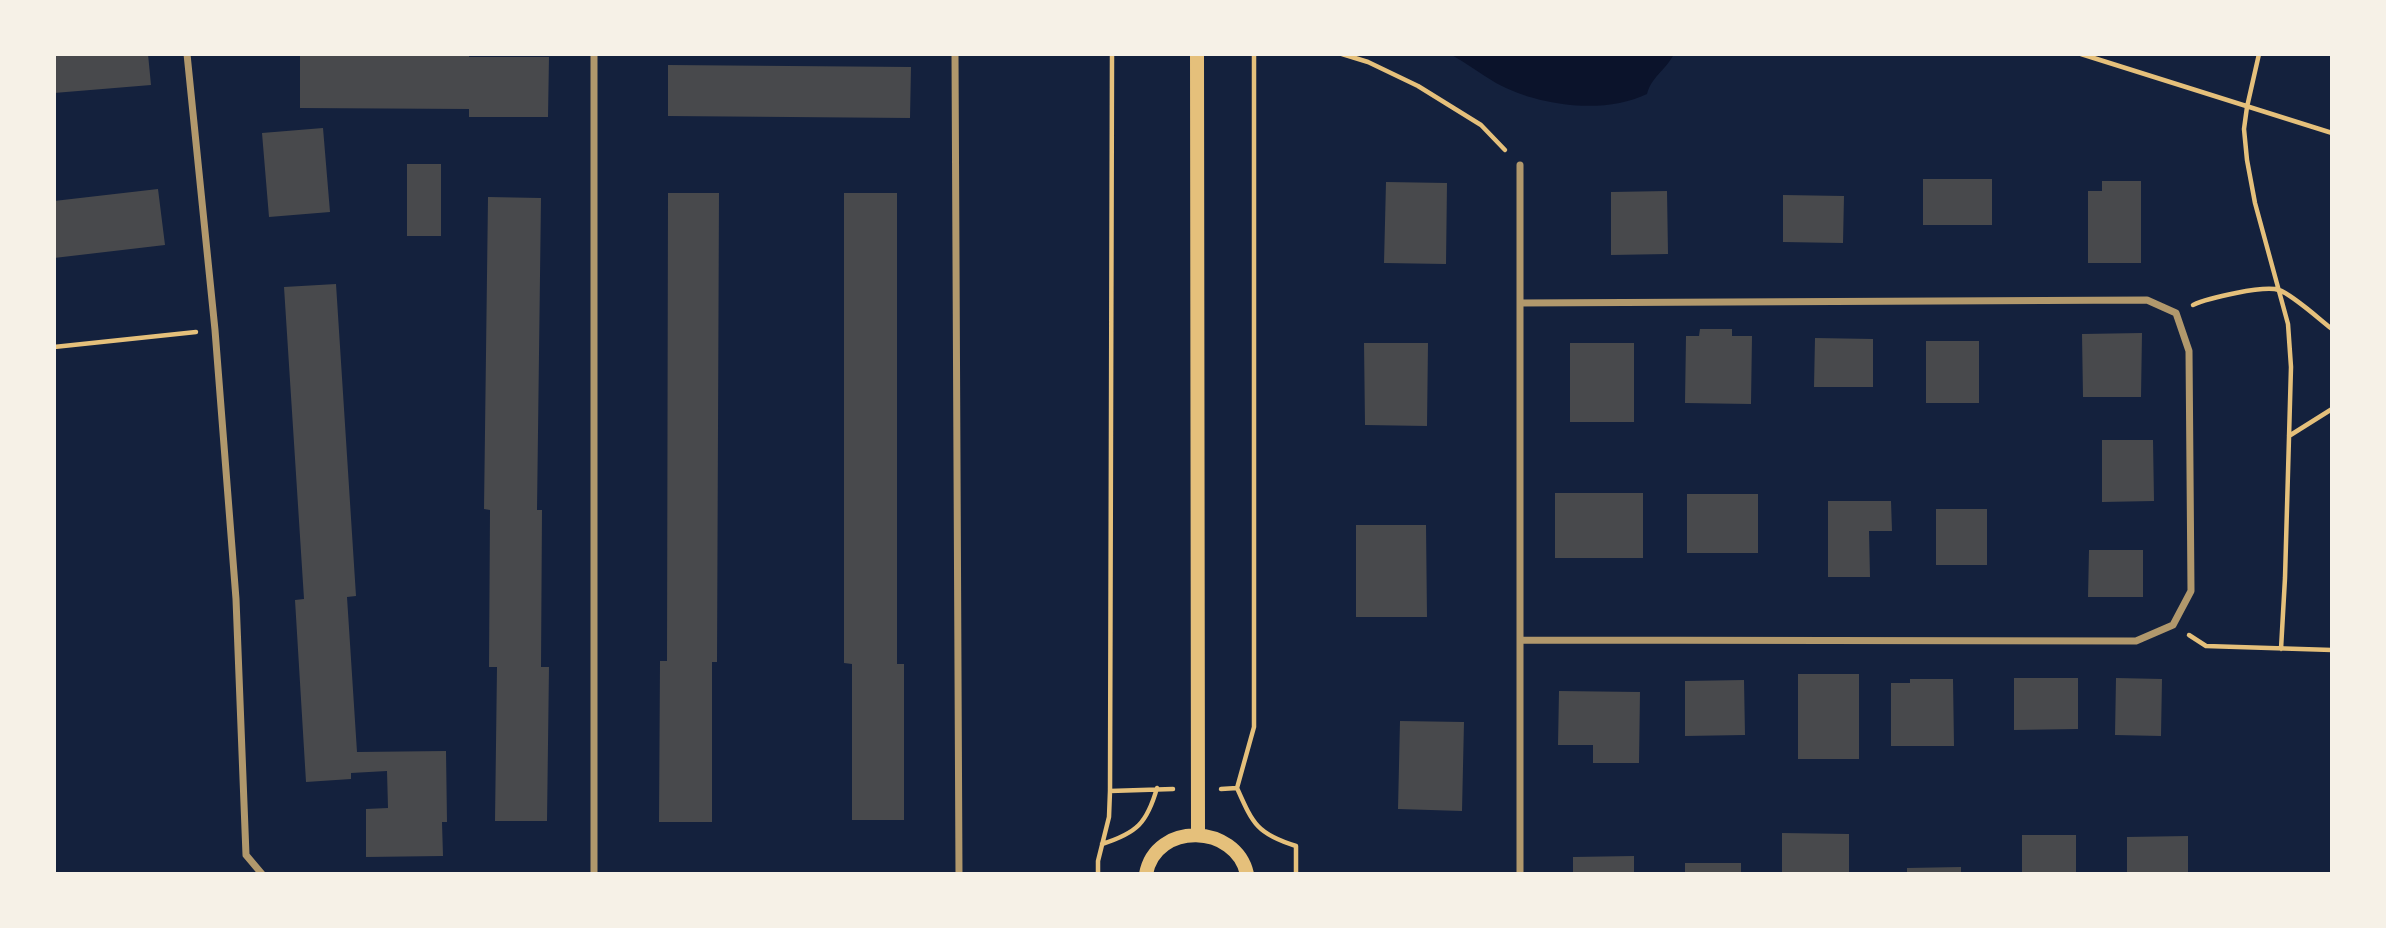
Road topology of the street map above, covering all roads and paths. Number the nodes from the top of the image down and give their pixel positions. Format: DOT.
graph roads {
  1 [pos="187,54"];
  2 [pos="594,54"];
  3 [pos="955,54"];
  4 [pos="1112,54"];
  5 [pos="1196,54"];
  6 [pos="1254,54"];
  7 [pos="1342,54"];
  8 [pos="2081,54"];
  9 [pos="2259,54"];
  10 [pos="2246,107"];
  11 [pos="2332,133"];
  12 [pos="1520,165"];
  13 [pos="2278,290"];
  14 [pos="1520,303"];
  15 [pos="2176,313"];
  16 [pos="2332,329"];
  17 [pos="215,330"];
  18 [pos="54,347"];
  19 [pos="2332,409"];
  20 [pos="2288,437"];
  21 [pos="2174,625"];
  22 [pos="1520,640"];
  23 [pos="2281,649"];
  24 [pos="2332,650"];
  25 [pos="1157,788"];
  26 [pos="1198,834"];
  27 [pos="1102,844"];
  28 [pos="262,874"];
  29 [pos="594,874"];
  30 [pos="959,874"];
  31 [pos="1098,874"];
  32 [pos="1146,874"];
  33 [pos="1247,874"];
  34 [pos="1296,874"];
  35 [pos="1520,874"];
  1 -- 17 [label="street"];
  2 -- 29 [label="street"];
  3 -- 30 [label="street"];
  4 -- 27 [label="path"];
  5 -- 26 [label="main road"];
  6 -- 34 [label="path"];
  7 -- 12 [label="path"];
  8 -- 10 [label="path"];
  9 -- 10 [label="path"];
  10 -- 11 [label="path"];
  10 -- 13 [label="path"];
  12 -- 14 [label="street"];
  13 -- 15 [label="path"];
  13 -- 16 [label="path"];
  13 -- 20 [label="path"];
  14 -- 15 [label="street"];
  14 -- 22 [label="street"];
  15 -- 21 [label="street"];
  17 -- 18 [label="path"];
  17 -- 28 [label="street"];
  19 -- 20 [label="path"];
  20 -- 23 [label="path"];
  21 -- 22 [label="street"];
  21 -- 23 [label="path"];
  22 -- 35 [label="street"];
  23 -- 24 [label="path"];
  25 -- 27 [label="path"];
  26 -- 32 [label="main road"];
  26 -- 33 [label="main road"];
  27 -- 31 [label="path"];
}
